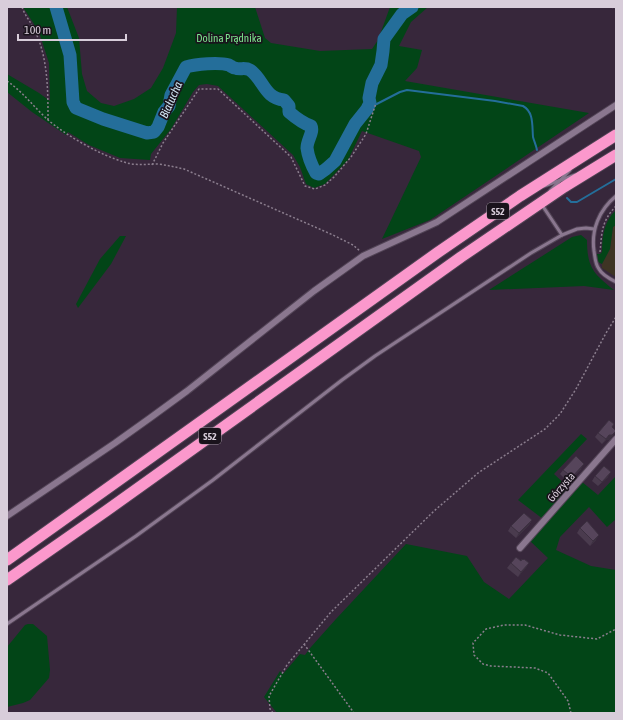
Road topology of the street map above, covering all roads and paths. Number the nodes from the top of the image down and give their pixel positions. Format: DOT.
graph roads {
  1 [pos="22,7"];
  2 [pos="611,7"];
  3 [pos="616,8"];
  4 [pos="7,81"];
  5 [pos="376,103"];
  6 [pos="616,105"];
  7 [pos="48,120"];
  8 [pos="616,135"];
  9 [pos="590,151"];
  10 [pos="616,155"];
  11 [pos="152,165"];
  12 [pos="599,166"];
  13 [pos="559,181"];
  14 [pos="520,196"];
  15 [pos="616,196"];
  16 [pos="540,202"];
  17 [pos="616,206"];
  18 [pos="594,229"];
  19 [pos="562,235"];
  20 [pos="597,253"];
  21 [pos="363,256"];
  22 [pos="616,282"];
  23 [pos="616,317"];
  24 [pos="616,439"];
  25 [pos="7,516"];
  26 [pos="520,548"];
  27 [pos="7,560"];
  28 [pos="7,580"];
  29 [pos="7,624"];
  30 [pos="616,629"];
  31 [pos="304,644"];
  32 [pos="273,713"];
  33 [pos="354,713"];
  34 [pos="571,713"];
  1 -- 7 [label="path"];
  2 -- 3 [label="path"];
  4 -- 7 [label="path"];
  5 -- 11 [label="path"];
  6 -- 21 [label="street"];
  7 -- 11 [label="path"];
  8 -- 9 [label="highway, S52"];
  9 -- 13 [label="lane"];
  9 -- 14 [label="highway, S52"];
  10 -- 12 [label="highway, S52"];
  11 -- 21 [label="path"];
  12 -- 13 [label="lane"];
  12 -- 16 [label="highway, S52"];
  13 -- 14 [label="lane"];
  13 -- 16 [label="lane"];
  14 -- 27 [label="highway, S52"];
  15 -- 18 [label="lane"];
  16 -- 19 [label="lane"];
  16 -- 28 [label="highway, S52"];
  17 -- 20 [label="path"];
  18 -- 19 [label="lane"];
  18 -- 22 [label="lane"];
  19 -- 29 [label="lane"];
  21 -- 25 [label="street"];
  23 -- 31 [label="path"];
  24 -- 26 [label="street, Górzysta"];
  30 -- 34 [label="path"];
  31 -- 32 [label="path"];
  31 -- 33 [label="path"];
}
